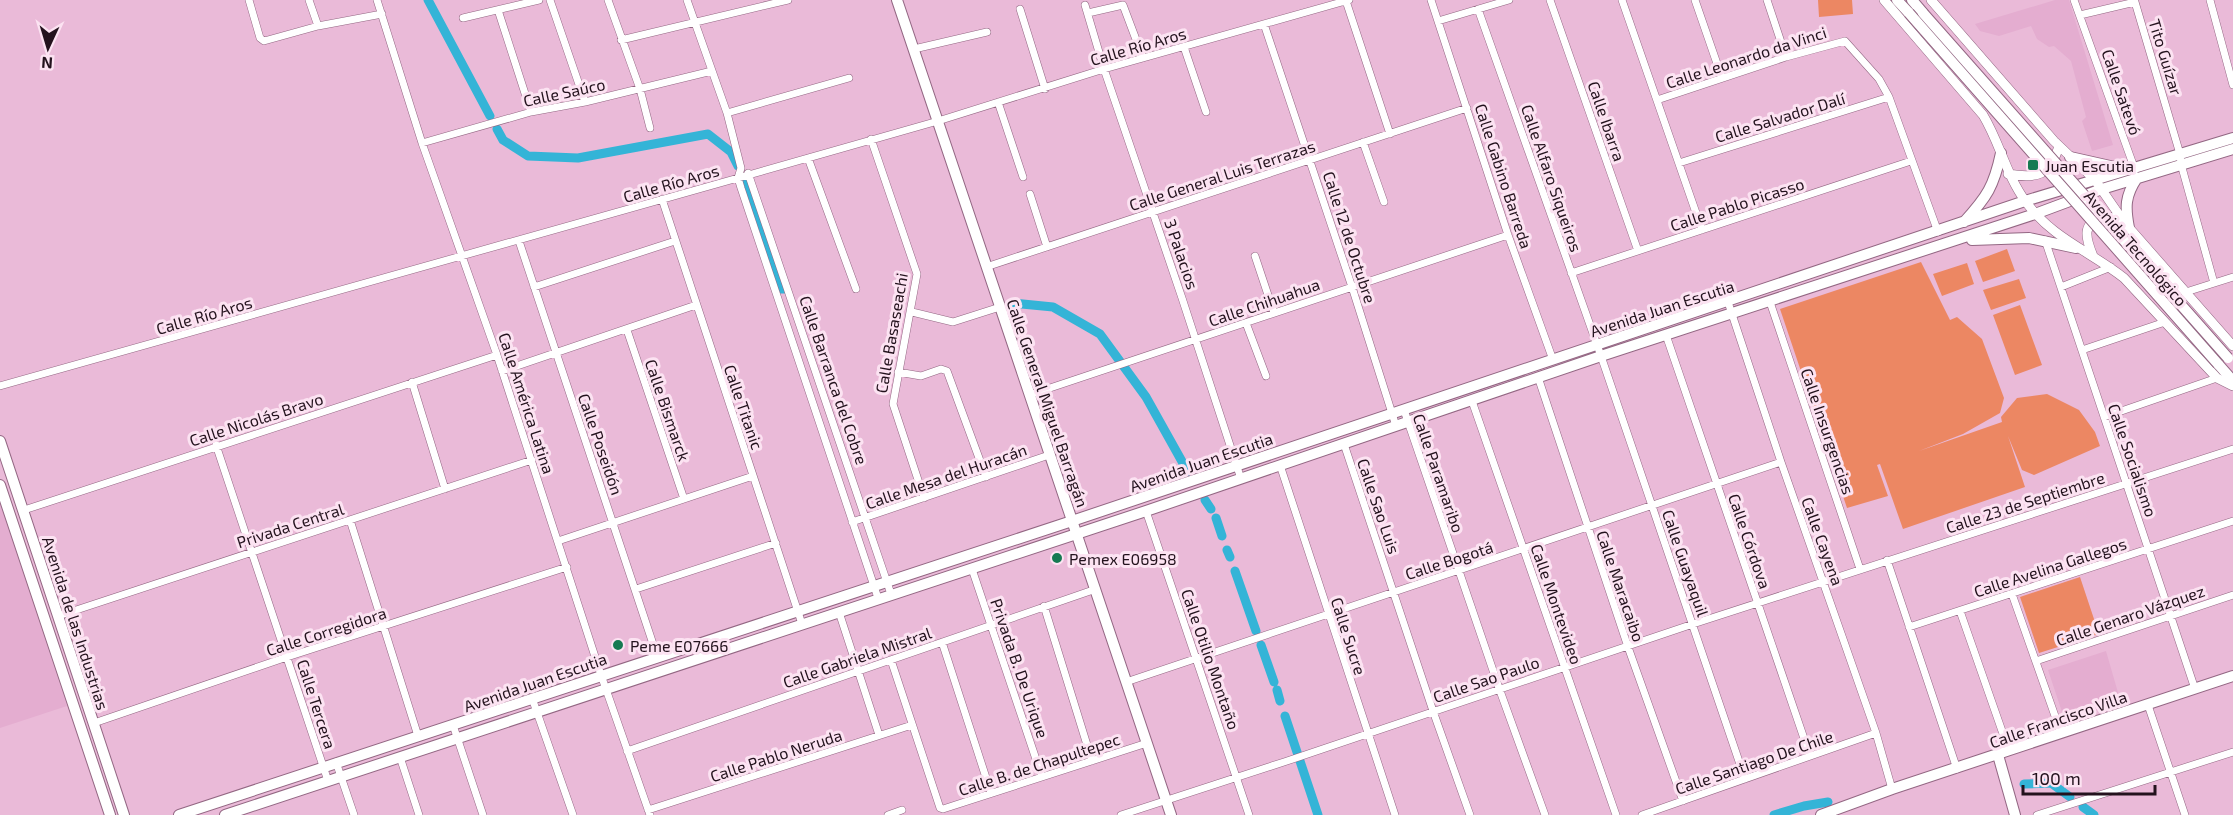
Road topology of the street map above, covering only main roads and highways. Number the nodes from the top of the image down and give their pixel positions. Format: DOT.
graph roads {
  1 [pos="897,0"];
  2 [pos="1897,0"];
  3 [pos="1912,0"];
  4 [pos="2233,138"];
  5 [pos="2233,148"];
  6 [pos="2001,153"];
  7 [pos="2070,157"];
  8 [pos="2181,159"];
  9 [pos="2133,172"];
  10 [pos="1964,223"];
  11 [pos="2126,225"];
  12 [pos="1954,241"];
  13 [pos="2076,248"];
  14 [pos="2226,362"];
  15 [pos="2233,381"];
  16 [pos="0,443"];
  17 [pos="4,468"];
  18 [pos="1220,471"];
  19 [pos="1189,482"];
  20 [pos="1225,484"];
  21 [pos="0,485"];
  22 [pos="1194,495"];
  23 [pos="1072,521"];
  24 [pos="1077,534"];
  25 [pos="67,644"];
  26 [pos="55,648"];
  27 [pos="2233,676"];
  28 [pos="1998,755"];
  29 [pos="114,786"];
  30 [pos="102,790"];
  31 [pos="1836,813"];
  32 [pos="110,815"];
  33 [pos="124,815"];
  34 [pos="179,815"];
  35 [pos="225,815"];
  36 [pos="1171,815"];
  37 [pos="1821,815"];
  38 [pos="2015,815"];
  1 -- 23 [label="main road, Calle General Miguel Barragán"];
  2 -- 14 [label="main road, Avenida Tecnológico, bridge"];
  3 -- 14 [label="main road, Avenida Tecnológico, bridge"];
  4 -- 8 [label="main road, Avenida Juan Escutia"];
  5 -- 8 [label="main road, Avenida Juan Escutia"];
  6 -- 10 [label="main road"];
  7 -- 9 [label="main road"];
  8 -- 9 [label="main road, Avenida Juan Escutia"];
  9 -- 10 [label="main road, Avenida Juan Escutia"];
  9 -- 11 [label="main road"];
  9 -- 12 [label="main road, Avenida Juan Escutia"];
  10 -- 18 [label="main road, Avenida Juan Escutia"];
  12 -- 13 [label="main road"];
  12 -- 20 [label="main road, Avenida Juan Escutia"];
  14 -- 15 [label="main road, Avenida Tecnológico"];
  16 -- 17 [label="main road, Avenida de las Industrias"];
  17 -- 25 [label="main road, Avenida de las Industrias"];
  18 -- 19 [label="main road, Avenida Juan Escutia"];
  18 -- 20 [label="main road"];
  19 -- 22 [label="main road"];
  19 -- 23 [label="main road, Avenida Juan Escutia"];
  20 -- 22 [label="main road, Avenida Juan Escutia"];
  21 -- 26 [label="main road, Avenida de las Industrias"];
  22 -- 24 [label="main road, Avenida Juan Escutia"];
  23 -- 24 [label="main road, Calle General Miguel Barragán"];
  23 -- 34 [label="main road, Avenida Juan Escutia"];
  24 -- 35 [label="main road, Avenida Juan Escutia"];
  24 -- 36 [label="main road, Calle General Miguel Barragán"];
  25 -- 26 [label="main road"];
  25 -- 29 [label="main road, Avenida de las Industrias"];
  26 -- 30 [label="main road, Avenida de las Industrias"];
  27 -- 28 [label="main road, Calle Francisco Villa"];
  28 -- 31 [label="main road, Calle Francisco Villa"];
  28 -- 38 [label="main road"];
  29 -- 30 [label="main road"];
  29 -- 33 [label="main road, Avenida de las Industrias"];
  30 -- 32 [label="main road, Avenida de las Industrias"];
  31 -- 37 [label="main road, Calle Francisco Villa"];
}
